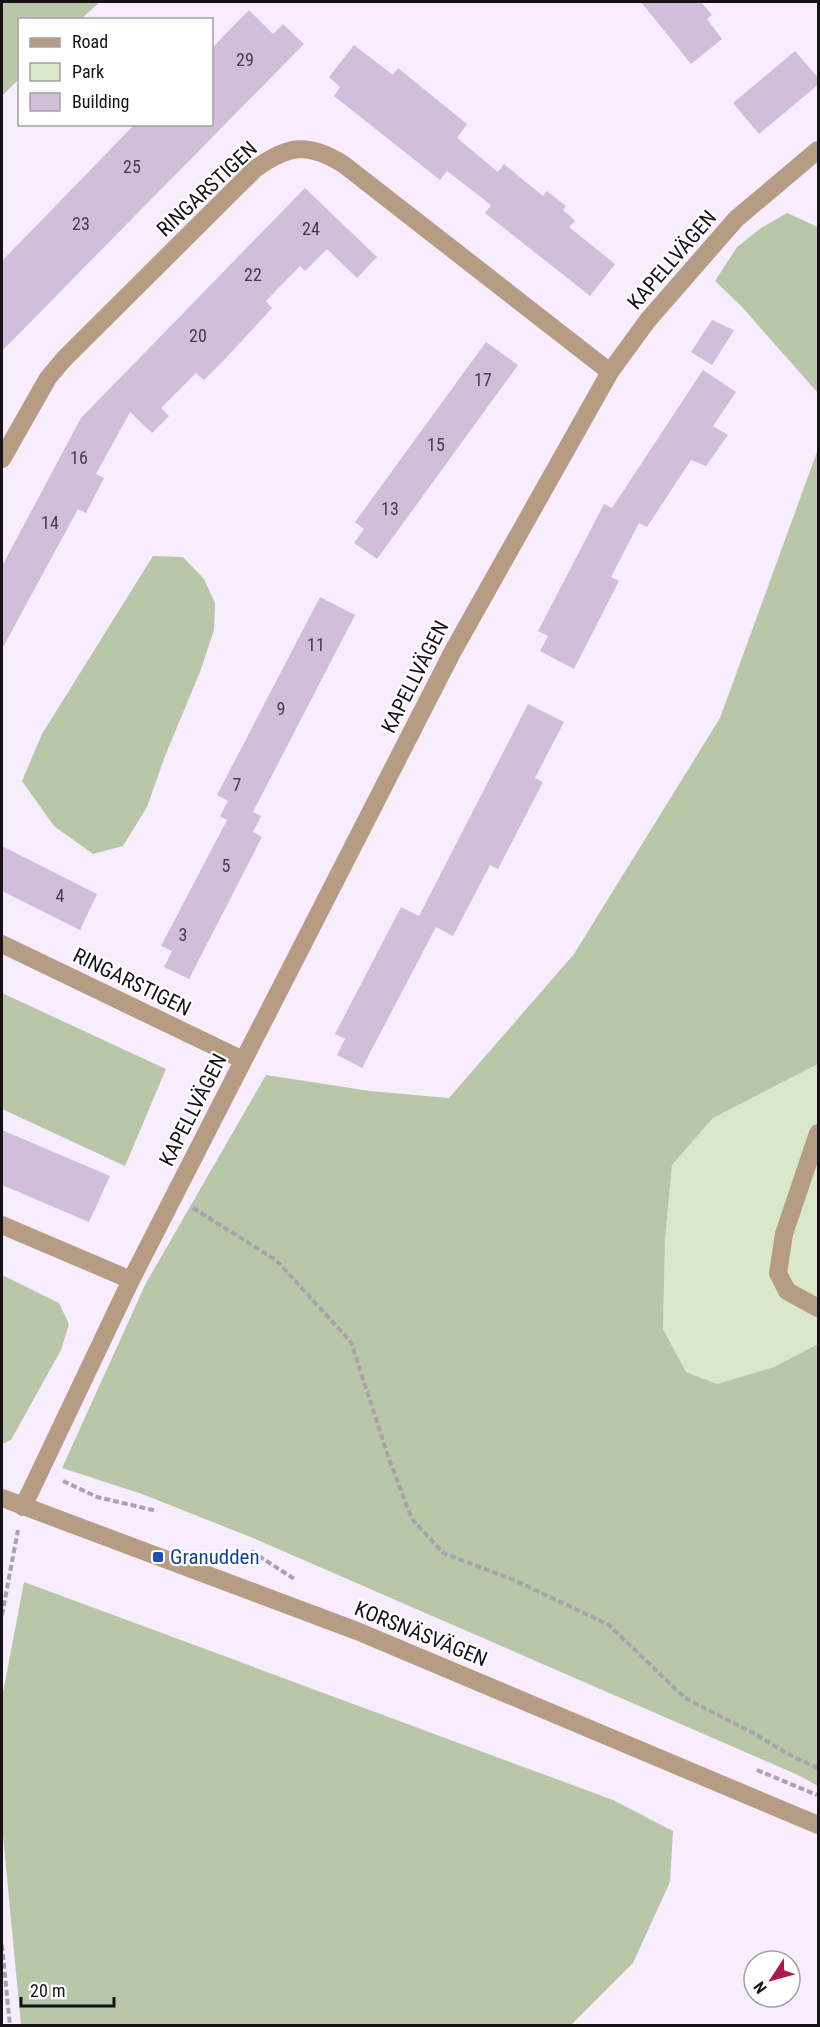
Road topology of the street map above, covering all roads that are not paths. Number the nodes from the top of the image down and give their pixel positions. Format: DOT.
graph roads {
  1 [pos="819,150"];
  2 [pos="610,372"];
  3 [pos="2,459"];
  4 [pos="2,944"];
  5 [pos="243,1060"];
  6 [pos="819,1133"];
  7 [pos="2,1225"];
  8 [pos="131,1280"];
  9 [pos="819,1308"];
  10 [pos="2,1498"];
  11 [pos="23,1507"];
  12 [pos="819,1826"];
  1 -- 2 [label="street, KAPELLVÄGEN"];
  2 -- 3 [label="street, RINGARSTIGEN"];
  2 -- 5 [label="street, KAPELLVÄGEN"];
  4 -- 5 [label="street, RINGARSTIGEN"];
  5 -- 8 [label="street, KAPELLVÄGEN"];
  6 -- 9 [label="street"];
  7 -- 8 [label="street"];
  8 -- 11 [label="street, KAPELLVÄGEN"];
  10 -- 11 [label="street, KORSNÄSVÄGEN"];
  11 -- 12 [label="street, KORSNÄSVÄGEN"];
}
